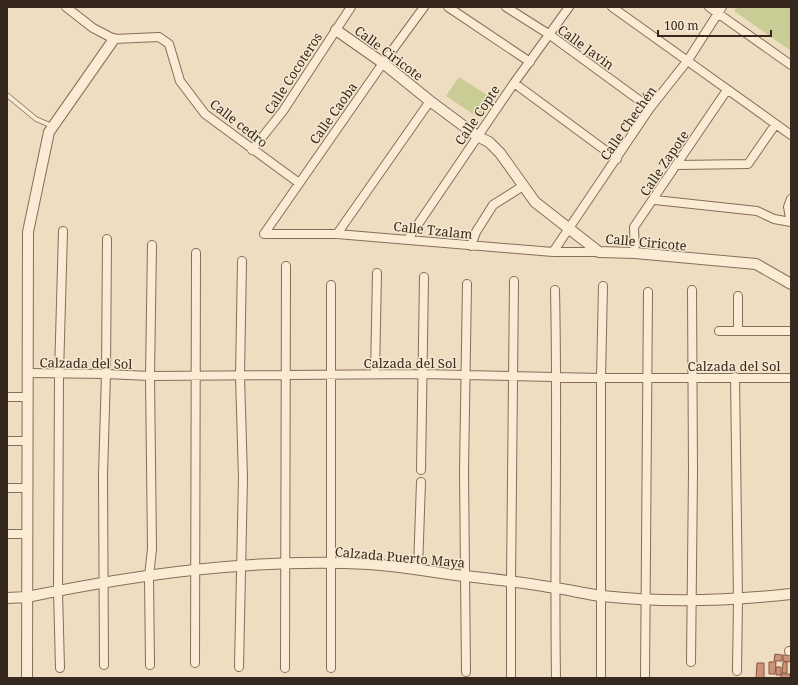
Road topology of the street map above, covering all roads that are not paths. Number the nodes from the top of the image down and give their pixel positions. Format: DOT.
graph roads {
  1 [pos="66,7"];
  2 [pos="351,7"];
  3 [pos="424,7"];
  4 [pos="448,7"];
  5 [pos="506,7"];
  6 [pos="569,7"];
  7 [pos="612,7"];
  8 [pos="709,7"];
  9 [pos="720,10"];
  10 [pos="336,30"];
  11 [pos="550,35"];
  12 [pos="114,39"];
  13 [pos="688,60"];
  14 [pos="383,62"];
  15 [pos="530,62"];
  16 [pos="791,64"];
  17 [pos="514,83"];
  18 [pos="727,90"];
  19 [pos="7,95"];
  20 [pos="430,101"];
  21 [pos="650,108"];
  22 [pos="776,125"];
  23 [pos="52,126"];
  24 [pos="791,135"];
  25 [pos="477,136"];
  26 [pos="252,150"];
  27 [pos="617,159"];
  28 [pos="677,165"];
  29 [pos="298,183"];
  30 [pos="523,186"];
  31 [pos="791,199"];
  32 [pos="654,200"];
  33 [pos="791,222"];
  34 [pos="570,228"];
  35 [pos="63,230"];
  36 [pos="264,234"];
  37 [pos="336,234"];
  38 [pos="107,239"];
  39 [pos="408,239"];
  40 [pos="152,245"];
  41 [pos="471,246"];
  42 [pos="553,252"];
  43 [pos="599,252"];
  44 [pos="196,253"];
  45 [pos="635,253"];
  46 [pos="242,261"];
  47 [pos="286,266"];
  48 [pos="377,273"];
  49 [pos="424,277"];
  50 [pos="514,281"];
  51 [pos="467,284"];
  52 [pos="791,284"];
  53 [pos="331,285"];
  54 [pos="603,286"];
  55 [pos="555,290"];
  56 [pos="692,290"];
  57 [pos="648,292"];
  58 [pos="738,296"];
  59 [pos="738,330"];
  60 [pos="720,331"];
  61 [pos="791,331"];
  62 [pos="29,374"];
  63 [pos="59,374"];
  64 [pos="106,374"];
  65 [pos="331,374"];
  66 [pos="375,374"];
  67 [pos="422,374"];
  68 [pos="466,375"];
  69 [pos="150,376"];
  70 [pos="195,376"];
  71 [pos="240,376"];
  72 [pos="287,376"];
  73 [pos="557,376"];
  74 [pos="512,377"];
  75 [pos="735,377"];
  76 [pos="601,378"];
  77 [pos="647,378"];
  78 [pos="692,378"];
  79 [pos="791,378"];
  80 [pos="7,397"];
  81 [pos="28,397"];
  82 [pos="7,441"];
  83 [pos="28,441"];
  84 [pos="421,470"];
  85 [pos="421,482"];
  86 [pos="7,488"];
  87 [pos="28,488"];
  88 [pos="7,534"];
  89 [pos="28,534"];
  90 [pos="285,562"];
  91 [pos="332,563"];
  92 [pos="242,566"];
  93 [pos="418,569"];
  94 [pos="196,570"];
  95 [pos="149,576"];
  96 [pos="464,576"];
  97 [pos="510,581"];
  98 [pos="104,584"];
  99 [pos="554,588"];
  100 [pos="58,591"];
  101 [pos="791,594"];
  102 [pos="600,596"];
  103 [pos="27,597"];
  104 [pos="7,598"];
  105 [pos="646,600"];
  106 [pos="692,600"];
  107 [pos="738,600"];
  108 [pos="691,662"];
  109 [pos="195,663"];
  110 [pos="150,665"];
  111 [pos="104,666"];
  112 [pos="239,667"];
  113 [pos="60,668"];
  114 [pos="285,668"];
  115 [pos="331,668"];
  116 [pos="466,672"];
  117 [pos="737,672"];
  118 [pos="511,676"];
  119 [pos="27,678"];
  120 [pos="556,678"];
  121 [pos="601,678"];
  122 [pos="645,678"];
  1 -- 12 [label="street"];
  2 -- 10 [label="street, Calle Cocoteros"];
  3 -- 14 [label="street, Calle Caoba"];
  4 -- 15 [label="street"];
  5 -- 11 [label="street, Calle Javin"];
  6 -- 11 [label="street, Calle Copte"];
  7 -- 13 [label="street"];
  8 -- 9 [label="street"];
  9 -- 13 [label="street, Calle Chechén"];
  9 -- 16 [label="street"];
  10 -- 14 [label="street, Calle Ciricote"];
  10 -- 26 [label="street, Calle Cocoteros"];
  11 -- 15 [label="street, Calle Copte"];
  11 -- 21 [label="street, Calle Javin"];
  12 -- 23 [label="street"];
  12 -- 26 [label="street, Calle cedro"];
  13 -- 18 [label="street"];
  13 -- 21 [label="street, Calle Chechén"];
  14 -- 20 [label="street, Calle Ciricote"];
  14 -- 29 [label="street, Calle Caoba"];
  15 -- 17 [label="street, Calle Copte"];
  17 -- 25 [label="street, Calle Copte"];
  17 -- 27 [label="street"];
  18 -- 22 [label="street"];
  18 -- 28 [label="street, Calle Zapote"];
  19 -- 23 [label="lane"];
  20 -- 25 [label="street, Calle Ciricote"];
  20 -- 37 [label="street"];
  21 -- 27 [label="street, Calle Chechén"];
  22 -- 24 [label="street"];
  22 -- 28 [label="street"];
  23 -- 62 [label="street"];
  25 -- 30 [label="street, Calle Ciricote"];
  25 -- 39 [label="street, Calle Copte"];
  26 -- 29 [label="street, Calle cedro"];
  27 -- 34 [label="street, Calle Chechén"];
  28 -- 32 [label="street, Calle Zapote"];
  29 -- 36 [label="street, Calle Caoba"];
  30 -- 34 [label="street, Calle Ciricote"];
  30 -- 41 [label="street"];
  31 -- 33 [label="street"];
  32 -- 33 [label="street"];
  32 -- 45 [label="street, Calle Zapote"];
  34 -- 42 [label="street, Calle Chechén"];
  34 -- 43 [label="street, Calle Ciricote"];
  35 -- 63 [label="street"];
  36 -- 37 [label="street, Calle Tzalam"];
  37 -- 39 [label="street, Calle Tzalam"];
  38 -- 64 [label="street"];
  39 -- 41 [label="street, Calle Tzalam"];
  40 -- 69 [label="street"];
  41 -- 42 [label="street, Calle Tzalam"];
  42 -- 43 [label="street, Calle Tzalam"];
  43 -- 45 [label="street, Calle Ciricote"];
  44 -- 70 [label="street"];
  45 -- 52 [label="street, Calle Ciricote"];
  46 -- 71 [label="street"];
  47 -- 72 [label="street"];
  48 -- 66 [label="street"];
  49 -- 67 [label="street"];
  50 -- 74 [label="street"];
  51 -- 68 [label="street"];
  53 -- 65 [label="street"];
  54 -- 76 [label="street"];
  55 -- 73 [label="street"];
  56 -- 78 [label="street"];
  57 -- 77 [label="street"];
  58 -- 59 [label="street"];
  59 -- 60 [label="street"];
  59 -- 61 [label="street"];
  62 -- 63 [label="street, Calzada del Sol"];
  62 -- 81 [label="street"];
  63 -- 64 [label="street, Calzada del Sol"];
  63 -- 100 [label="street"];
  64 -- 69 [label="street, Calzada del Sol"];
  64 -- 98 [label="street"];
  65 -- 66 [label="street, Calzada del Sol"];
  65 -- 72 [label="street, Calzada del Sol"];
  65 -- 91 [label="street"];
  66 -- 67 [label="street, Calzada del Sol"];
  67 -- 68 [label="street, Calzada del Sol"];
  67 -- 84 [label="street"];
  68 -- 74 [label="street, Calzada del Sol"];
  68 -- 96 [label="street"];
  69 -- 70 [label="street, Calzada del Sol"];
  69 -- 95 [label="street"];
  70 -- 71 [label="street, Calzada del Sol"];
  70 -- 94 [label="street"];
  71 -- 72 [label="street, Calzada del Sol"];
  71 -- 92 [label="street"];
  72 -- 90 [label="street"];
  73 -- 74 [label="street, Calzada del Sol"];
  73 -- 76 [label="street, Calzada del Sol"];
  73 -- 99 [label="street"];
  74 -- 97 [label="street"];
  75 -- 78 [label="street, Calzada del Sol"];
  75 -- 79 [label="street, Calzada del Sol"];
  75 -- 107 [label="street"];
  76 -- 77 [label="street, Calzada del Sol"];
  76 -- 102 [label="street"];
  77 -- 78 [label="street, Calzada del Sol"];
  77 -- 105 [label="street"];
  78 -- 106 [label="street"];
  80 -- 81 [label="street"];
  81 -- 83 [label="street"];
  82 -- 83 [label="street"];
  83 -- 87 [label="street"];
  85 -- 93 [label="street"];
  86 -- 87 [label="street"];
  87 -- 89 [label="street"];
  88 -- 89 [label="street"];
  89 -- 103 [label="street"];
  90 -- 91 [label="street, Calzada Puerto Maya"];
  90 -- 92 [label="street, Calzada Puerto Maya"];
  90 -- 114 [label="street"];
  91 -- 93 [label="street, Calzada Puerto Maya"];
  91 -- 115 [label="street"];
  92 -- 94 [label="street, Calzada Puerto Maya"];
  92 -- 112 [label="street"];
  93 -- 96 [label="street, Calzada Puerto Maya"];
  94 -- 95 [label="street, Calzada Puerto Maya"];
  94 -- 109 [label="street"];
  95 -- 98 [label="street, Calzada Puerto Maya"];
  95 -- 110 [label="street"];
  96 -- 97 [label="street, Calzada Puerto Maya"];
  96 -- 116 [label="street"];
  97 -- 99 [label="street, Calzada Puerto Maya"];
  97 -- 118 [label="street"];
  98 -- 100 [label="street, Calzada Puerto Maya"];
  98 -- 111 [label="street"];
  99 -- 102 [label="street, Calzada Puerto Maya"];
  99 -- 120 [label="street"];
  100 -- 103 [label="street, Calzada Puerto Maya"];
  100 -- 113 [label="street"];
  101 -- 107 [label="street, Calzada Puerto Maya"];
  102 -- 105 [label="street, Calzada Puerto Maya"];
  102 -- 121 [label="street"];
  103 -- 104 [label="street, Calzada Puerto Maya"];
  103 -- 119 [label="street"];
  105 -- 106 [label="street, Calzada Puerto Maya"];
  105 -- 122 [label="street"];
  106 -- 107 [label="street, Calzada Puerto Maya"];
  106 -- 108 [label="street"];
  107 -- 117 [label="street"];
}
